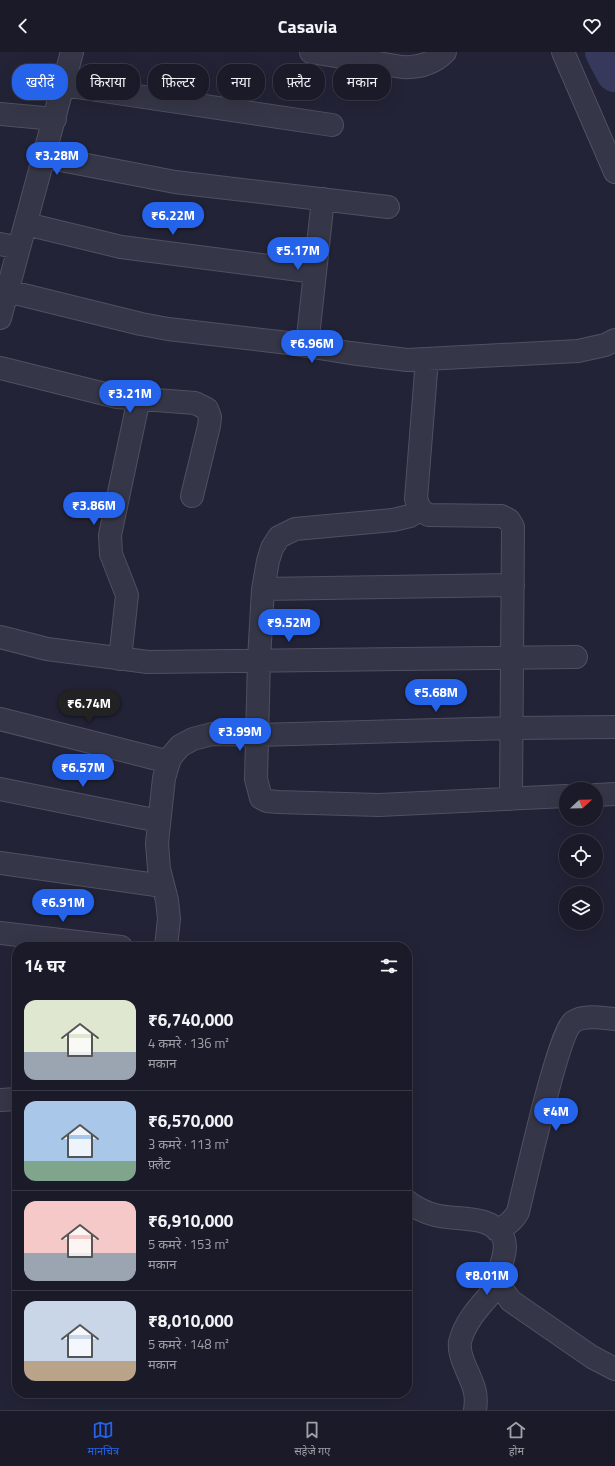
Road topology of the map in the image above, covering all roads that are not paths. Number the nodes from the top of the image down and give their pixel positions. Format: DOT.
graph roads {
  1 [pos="72,52"];
  2 [pos="311,52"];
  3 [pos="445,52"];
  4 [pos="563,52"];
  5 [pos="68,68"];
  6 [pos="68,86"];
  7 [pos="60,100"];
  8 [pos="0,114"];
  9 [pos="55,119"];
  10 [pos="332,125"];
  11 [pos="45,157"];
  12 [pos="615,172"];
  13 [pos="323,199"];
  14 [pos="388,207"];
  15 [pos="26,224"];
  16 [pos="10,246"];
  17 [pos="315,272"];
  18 [pos="7,291"];
  19 [pos="0,318"];
  20 [pos="615,340"];
  21 [pos="307,346"];
  22 [pos="427,359"];
  23 [pos="0,368"];
  24 [pos="139,398"];
  25 [pos="192,496"];
  26 [pos="420,509"];
  27 [pos="513,585"];
  28 [pos="264,589"];
  29 [pos="0,637"];
  30 [pos="576,657"];
  31 [pos="120,658"];
  32 [pos="512,658"];
  33 [pos="259,660"];
  34 [pos="0,719"];
  35 [pos="615,726"];
  36 [pos="511,728"];
  37 [pos="257,736"];
  38 [pos="169,762"];
  39 [pos="0,789"];
  40 [pos="615,794"];
  41 [pos="603,795"];
  42 [pos="559,796"];
  43 [pos="511,799"];
  44 [pos="159,821"];
  45 [pos="0,863"];
  46 [pos="163,886"];
  47 [pos="0,933"];
  48 [pos="78,942"];
  49 [pos="167,942"];
  50 [pos="615,1018"];
  51 [pos="12,1099"];
  52 [pos="0,1100"];
  53 [pos="412,1204"];
  54 [pos="497,1230"];
  55 [pos="500,1283"];
  56 [pos="615,1369"];
  57 [pos="475,1410"];
  1 -- 5 [label="street"];
  2 -- 3 [label="street"];
  4 -- 12 [label="street"];
  6 -- 10 [label="street"];
  7 -- 9 [label="street"];
  8 -- 9 [label="street"];
  9 -- 11 [label="street"];
  11 -- 13 [label="street"];
  11 -- 15 [label="street"];
  13 -- 14 [label="street"];
  13 -- 17 [label="street"];
  15 -- 16 [label="street"];
  15 -- 17 [label="street"];
  16 -- 18 [label="street"];
  17 -- 21 [label="street"];
  18 -- 19 [label="street"];
  18 -- 21 [label="street"];
  20 -- 22 [label="street"];
  21 -- 22 [label="street"];
  22 -- 26 [label="street"];
  23 -- 24 [label="street"];
  24 -- 25 [label="street"];
  24 -- 31 [label="street"];
  26 -- 27 [label="street"];
  26 -- 28 [label="street"];
  27 -- 28 [label="street"];
  27 -- 32 [label="street"];
  28 -- 33 [label="street"];
  29 -- 31 [label="street"];
  30 -- 32 [label="street"];
  31 -- 33 [label="street"];
  32 -- 33 [label="street"];
  32 -- 36 [label="street"];
  33 -- 37 [label="street"];
  34 -- 38 [label="street"];
  35 -- 36 [label="street"];
  36 -- 37 [label="street"];
  36 -- 43 [label="street"];
  37 -- 38 [label="street"];
  37 -- 43 [label="street"];
  38 -- 44 [label="street"];
  39 -- 44 [label="street"];
  40 -- 41 [label="street"];
  42 -- 43 [label="street"];
  44 -- 46 [label="street"];
  45 -- 46 [label="street"];
  46 -- 49 [label="street"];
  47 -- 48 [label="street"];
  50 -- 54 [label="street"];
  51 -- 52 [label="street"];
  53 -- 54 [label="street"];
  54 -- 55 [label="street"];
  55 -- 56 [label="street"];
  55 -- 57 [label="street"];
}
